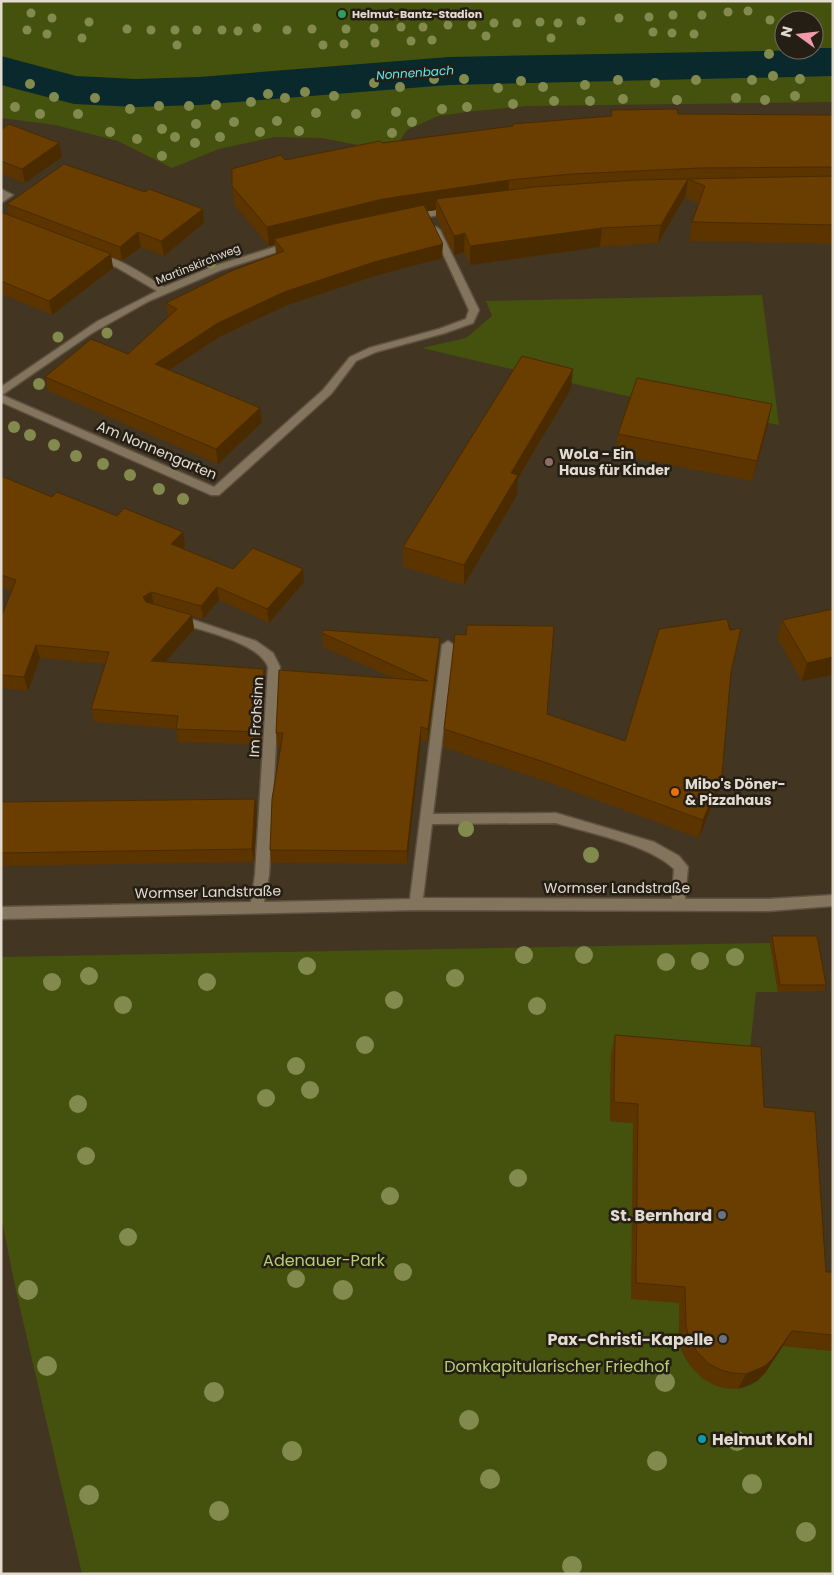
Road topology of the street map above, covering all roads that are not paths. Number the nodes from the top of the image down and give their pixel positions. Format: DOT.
graph roads {
  1 [pos="1,192"];
  2 [pos="1,200"];
  3 [pos="457,210"];
  4 [pos="428,213"];
  5 [pos="399,220"];
  6 [pos="296,243"];
  7 [pos="92,255"];
  8 [pos="164,291"];
  9 [pos="1,392"];
  10 [pos="1,398"];
  11 [pos="171,616"];
  12 [pos="448,645"];
  13 [pos="426,819"];
  14 [pos="833,900"];
  15 [pos="818,902"];
  16 [pos="416,904"];
  17 [pos="678,905"];
  18 [pos="833,905"];
  19 [pos="257,907"];
  20 [pos="1,913"];
  1 -- 2 [label="street"];
  3 -- 4 [label="street"];
  4 -- 5 [label="street"];
  4 -- 10 [label="street, Am Nonnengarten"];
  6 -- 8 [label="street, Martinskirchweg"];
  7 -- 8 [label="street"];
  8 -- 9 [label="street, Martinskirchweg"];
  11 -- 19 [label="street, Im Frohsinn"];
  12 -- 13 [label="street"];
  13 -- 16 [label="street"];
  13 -- 17 [label="street"];
  14 -- 15 [label="street, Wormser Landstraße"];
  15 -- 17 [label="street, Wormser Landstraße"];
  15 -- 18 [label="street, Wormser Landstraße"];
  16 -- 17 [label="street, Wormser Landstraße"];
  16 -- 19 [label="street, Wormser Landstraße"];
  19 -- 20 [label="street, Wormser Landstraße"];
}
